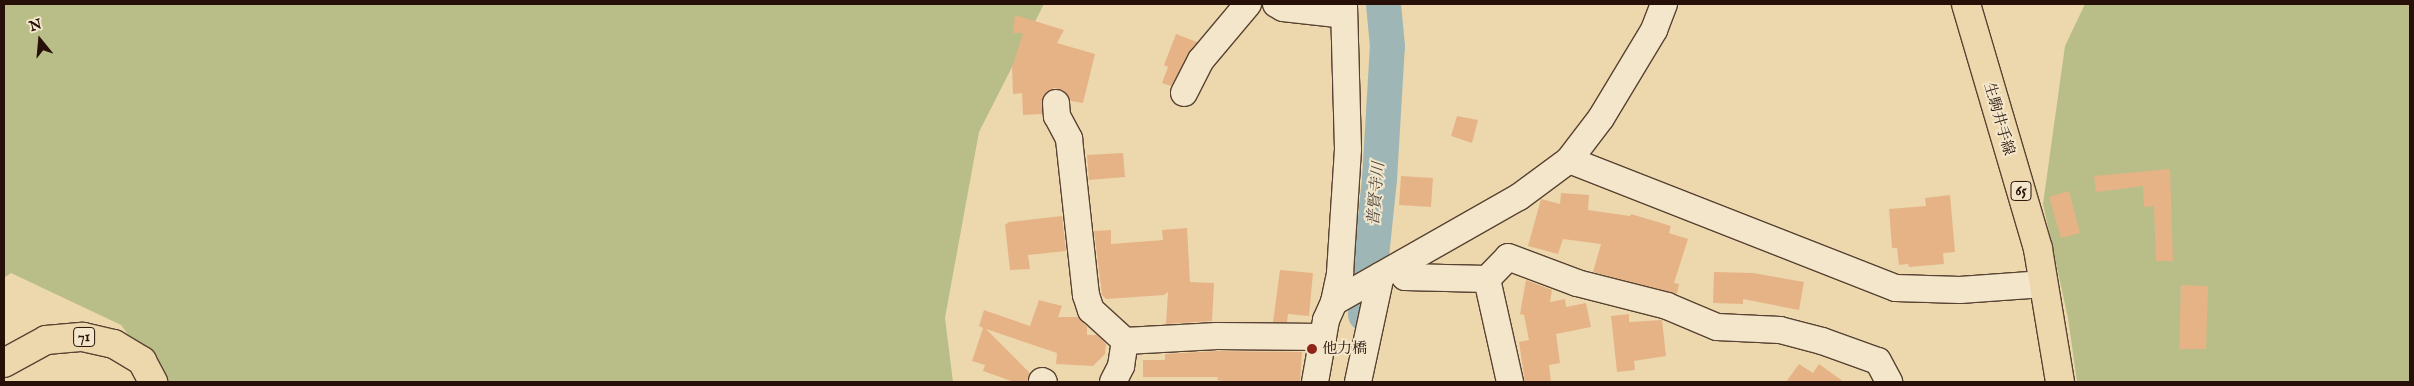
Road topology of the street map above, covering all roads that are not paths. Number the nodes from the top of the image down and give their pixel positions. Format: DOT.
graph roads {
  1 [pos="1248,4"];
  2 [pos="1276,4"];
  3 [pos="1664,4"];
  4 [pos="1966,4"];
  5 [pos="1344,9"];
  6 [pos="1184,93"];
  7 [pos="1056,103"];
  8 [pos="1568,160"];
  9 [pos="1487,279"];
  10 [pos="1369,282"];
  11 [pos="2044,284"];
  12 [pos="1323,337"];
  13 [pos="1125,341"];
  14 [pos="4,363"];
  15 [pos="153,382"];
  16 [pos="1113,382"];
  17 [pos="1315,382"];
  18 [pos="1358,382"];
  19 [pos="1510,382"];
  20 [pos="1889,382"];
  21 [pos="2060,382"];
  1 -- 6 [label="street"];
  2 -- 5 [label="street"];
  3 -- 8 [label="street"];
  4 -- 11 [label="main road, 生駒井手線 / 65"];
  5 -- 10 [label="street"];
  7 -- 13 [label="street"];
  8 -- 10 [label="street"];
  8 -- 11 [label="street"];
  9 -- 10 [label="street"];
  9 -- 19 [label="street"];
  9 -- 20 [label="street"];
  10 -- 12 [label="street"];
  10 -- 18 [label="street"];
  11 -- 21 [label="main road, 生駒井手線 / 65"];
  12 -- 13 [label="street"];
  12 -- 17 [label="street"];
  13 -- 16 [label="street"];
  14 -- 15 [label="main road, 71"];
}
